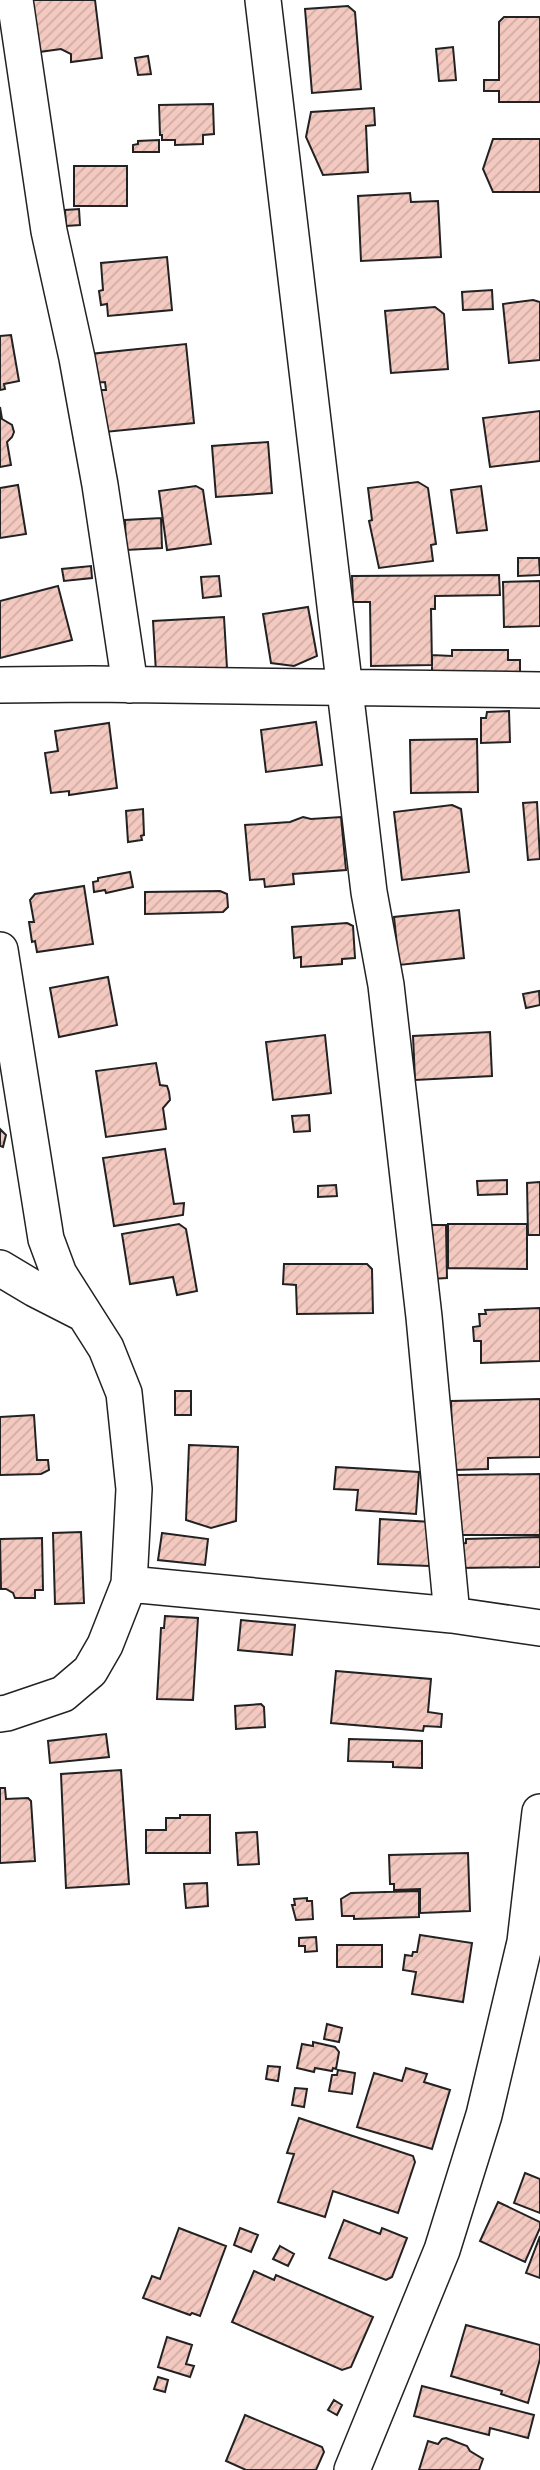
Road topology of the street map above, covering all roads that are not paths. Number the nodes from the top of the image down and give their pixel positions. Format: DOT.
graph roads {
  1 [pos="15,0"];
  2 [pos="263,0"];
  3 [pos="0,685"];
  4 [pos="130,685"];
  5 [pos="344,689"];
  6 [pos="540,691"];
  7 [pos="0,950"];
  8 [pos="0,1268"];
  9 [pos="82,1313"];
  10 [pos="128,1584"];
  11 [pos="452,1615"];
  12 [pos="540,1628"];
  13 [pos="0,1714"];
  14 [pos="540,1812"];
  15 [pos="352,2470"];
  1 -- 4 [label="street"];
  2 -- 5 [label="street"];
  3 -- 4 [label="street"];
  4 -- 5 [label="street"];
  5 -- 6 [label="street"];
  5 -- 11 [label="street"];
  7 -- 9 [label="street"];
  8 -- 9 [label="street"];
  9 -- 10 [label="street"];
  10 -- 11 [label="street"];
  10 -- 13 [label="street"];
  11 -- 12 [label="street"];
  14 -- 15 [label="street"];
}
